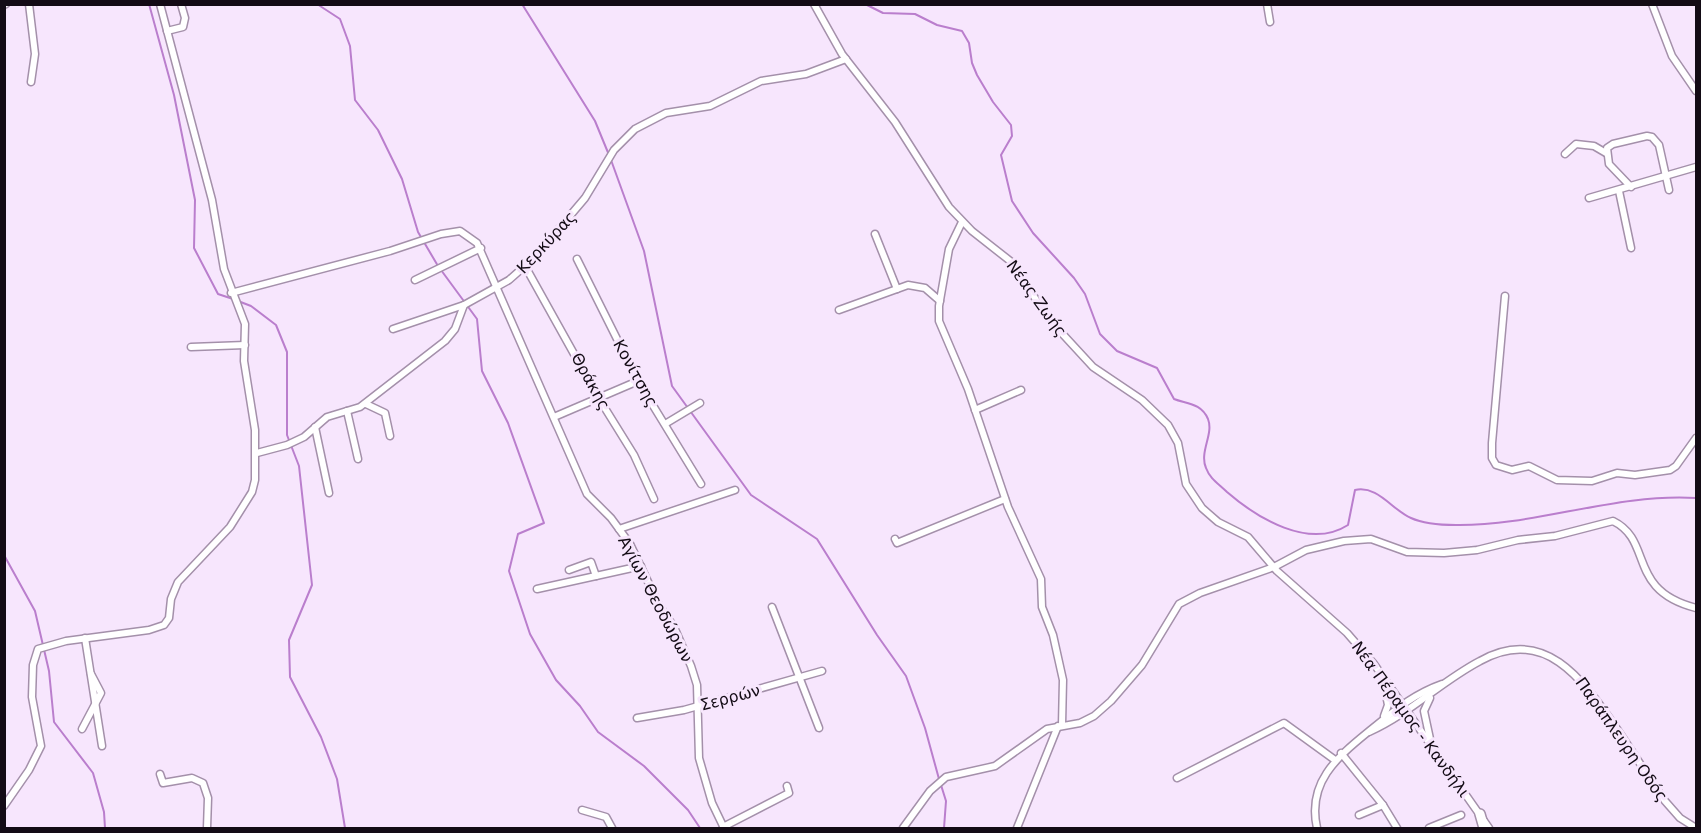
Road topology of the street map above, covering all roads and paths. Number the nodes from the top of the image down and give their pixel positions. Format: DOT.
graph roads {
  1 [pos="29,4"];
  2 [pos="160,4"];
  3 [pos="181,4"];
  4 [pos="814,4"];
  5 [pos="1267,4"];
  6 [pos="1652,4"];
  7 [pos="1270,22"];
  8 [pos="167,31"];
  9 [pos="846,59"];
  10 [pos="32,82"];
  11 [pos="1696,91"];
  12 [pos="1606,153"];
  13 [pos="1565,154"];
  14 [pos="1696,167"];
  15 [pos="1665,174"];
  16 [pos="1631,187"];
  17 [pos="1669,190"];
  18 [pos="1619,191"];
  19 [pos="1589,198"];
  20 [pos="962,222"];
  21 [pos="875,234"];
  22 [pos="481,248"];
  23 [pos="1631,248"];
  24 [pos="577,259"];
  25 [pos="525,266"];
  26 [pos="415,280"];
  27 [pos="496,287"];
  28 [pos="897,289"];
  29 [pos="231,293"];
  30 [pos="1505,296"];
  31 [pos="940,301"];
  32 [pos="464,305"];
  33 [pos="839,310"];
  34 [pos="393,330"];
  35 [pos="245,345"];
  36 [pos="191,347"];
  37 [pos="638,381"];
  38 [pos="1021,390"];
  39 [pos="598,397"];
  40 [pos="700,403"];
  41 [pos="366,404"];
  42 [pos="975,410"];
  43 [pos="347,411"];
  44 [pos="554,417"];
  45 [pos="665,424"];
  46 [pos="315,427"];
  47 [pos="390,436"];
  48 [pos="1696,438"];
  49 [pos="257,453"];
  50 [pos="358,459"];
  51 [pos="702,484"];
  52 [pos="735,490"];
  53 [pos="329,493"];
  54 [pos="654,499"];
  55 [pos="1005,499"];
  56 [pos="619,529"];
  57 [pos="895,539"];
  58 [pos="641,566"];
  59 [pos="1274,567"];
  60 [pos="569,570"];
  61 [pos="596,576"];
  62 [pos="537,589"];
  63 [pos="772,607"];
  64 [pos="1696,608"];
  65 [pos="85,638"];
  66 [pos="822,671"];
  67 [pos="1383,676"];
  68 [pos="799,678"];
  69 [pos="1445,683"];
  70 [pos="1433,694"];
  71 [pos="1402,703"];
  72 [pos="697,706"];
  73 [pos="96,707"];
  74 [pos="1408,711"];
  75 [pos="1384,717"];
  76 [pos="637,718"];
  77 [pos="1060,726"];
  78 [pos="819,728"];
  79 [pos="82,729"];
  80 [pos="1369,732"];
  81 [pos="1430,743"];
  82 [pos="102,746"];
  83 [pos="1341,753"];
  84 [pos="1335,760"];
  85 [pos="160,774"];
  86 [pos="1176,778"];
  87 [pos="787,786"];
  88 [pos="1383,805"];
  89 [pos="4,806"];
  90 [pos="582,810"];
  91 [pos="1480,814"];
  92 [pos="749,815"];
  93 [pos="1359,815"];
  94 [pos="1461,815"];
  95 [pos="752,825"];
  96 [pos="207,828"];
  97 [pos="612,828"];
  98 [pos="724,828"];
  99 [pos="903,828"];
  100 [pos="1017,828"];
  101 [pos="1317,828"];
  102 [pos="1396,828"];
  103 [pos="1429,828"];
  104 [pos="1484,828"];
  105 [pos="1490,828"];
  106 [pos="1696,828"];
  1 -- 10 [label="street"];
  2 -- 8 [label="street"];
  3 -- 8 [label="street"];
  4 -- 9 [label="street, Νέας Ζωής"];
  5 -- 7 [label="street"];
  6 -- 11 [label="street"];
  8 -- 29 [label="street"];
  9 -- 20 [label="street, Νέας Ζωής"];
  9 -- 25 [label="street, Κερκύρας"];
  12 -- 13 [label="street"];
  12 -- 15 [label="street"];
  12 -- 16 [label="street"];
  14 -- 15 [label="street"];
  15 -- 16 [label="street"];
  15 -- 17 [label="street"];
  16 -- 18 [label="street"];
  18 -- 19 [label="street"];
  18 -- 23 [label="street"];
  20 -- 31 [label="street"];
  20 -- 59 [label="street, Νέας Ζωής"];
  21 -- 28 [label="street"];
  22 -- 26 [label="street"];
  22 -- 27 [label="street, Αγίων Θεοδώρων"];
  22 -- 29 [label="street"];
  24 -- 37 [label="street, Κονίτσης"];
  25 -- 27 [label="street, Κερκύρας"];
  25 -- 39 [label="street, Θράκης"];
  27 -- 32 [label="street, Κερκύρας"];
  27 -- 44 [label="street, Αγίων Θεοδώρων"];
  28 -- 31 [label="street"];
  28 -- 33 [label="street"];
  29 -- 35 [label="street"];
  30 -- 48 [label="street"];
  31 -- 42 [label="street"];
  32 -- 34 [label="street, Κερκύρας"];
  32 -- 41 [label="street"];
  35 -- 36 [label="street"];
  35 -- 49 [label="street"];
  37 -- 39 [label="street"];
  37 -- 45 [label="street, Κονίτσης"];
  38 -- 42 [label="street"];
  39 -- 44 [label="street"];
  39 -- 54 [label="street, Θράκης"];
  40 -- 45 [label="street"];
  41 -- 43 [label="street"];
  41 -- 47 [label="street"];
  42 -- 55 [label="street"];
  43 -- 46 [label="street"];
  43 -- 50 [label="street"];
  44 -- 56 [label="street, Αγίων Θεοδώρων"];
  45 -- 51 [label="street, Κονίτσης"];
  46 -- 49 [label="street"];
  46 -- 53 [label="street"];
  49 -- 65 [label="street"];
  52 -- 56 [label="street"];
  55 -- 57 [label="street"];
  55 -- 77 [label="street"];
  56 -- 58 [label="street, Αγίων Θεοδώρων"];
  58 -- 61 [label="street"];
  58 -- 72 [label="street, Αγίων Θεοδώρων"];
  59 -- 64 [label="street"];
  59 -- 67 [label="street, Νέα Πέραμος - Κανδήλι"];
  59 -- 77 [label="street"];
  60 -- 61 [label="street"];
  61 -- 62 [label="street"];
  63 -- 68 [label="street"];
  65 -- 73 [label="street"];
  65 -- 89 [label="street"];
  66 -- 68 [label="street, Σερρών"];
  67 -- 71 [label="street, Νέα Πέραμος - Κανδήλι"];
  67 -- 75 [label="street"];
  68 -- 72 [label="street, Σερρών"];
  68 -- 78 [label="street"];
  69 -- 70 [label="street, Παράπλευρη Οδός"];
  69 -- 71 [label="street, Παράπλευρη Οδός"];
  69 -- 106 [label="street, Παράπλευρη Οδός"];
  70 -- 74 [label="street, Παράπλευρη Οδός"];
  70 -- 81 [label="street"];
  71 -- 74 [label="street, Νέα Πέραμος - Κανδήλι"];
  71 -- 75 [label="street, Παράπλευρη Οδός"];
  72 -- 76 [label="street, Σερρών"];
  72 -- 98 [label="street, Αγίων Θεοδώρων"];
  73 -- 79 [label="street"];
  73 -- 82 [label="street"];
  74 -- 80 [label="street, Παράπλευρη Οδός"];
  74 -- 81 [label="street, Νέα Πέραμος - Κανδήλι"];
  75 -- 80 [label="street, Παράπλευρη Οδός"];
  77 -- 99 [label="street"];
  77 -- 100 [label="street"];
  80 -- 83 [label="street, Παράπλευρη Οδός"];
  81 -- 91 [label="street, Νέα Πέραμος - Κανδήλι"];
  83 -- 84 [label="street, Παράπλευρη Οδός"];
  83 -- 88 [label="street"];
  84 -- 86 [label="street"];
  84 -- 101 [label="street, Παράπλευρη Οδός"];
  85 -- 96 [label="street"];
  87 -- 92 [label="street"];
  88 -- 93 [label="street"];
  88 -- 102 [label="street"];
  90 -- 97 [label="street"];
  91 -- 104 [label="highway"];
  91 -- 105 [label="street, Νέα Πέραμος - Κανδήλι"];
  92 -- 95 [label="street"];
  92 -- 98 [label="street"];
  94 -- 103 [label="street"];
}
